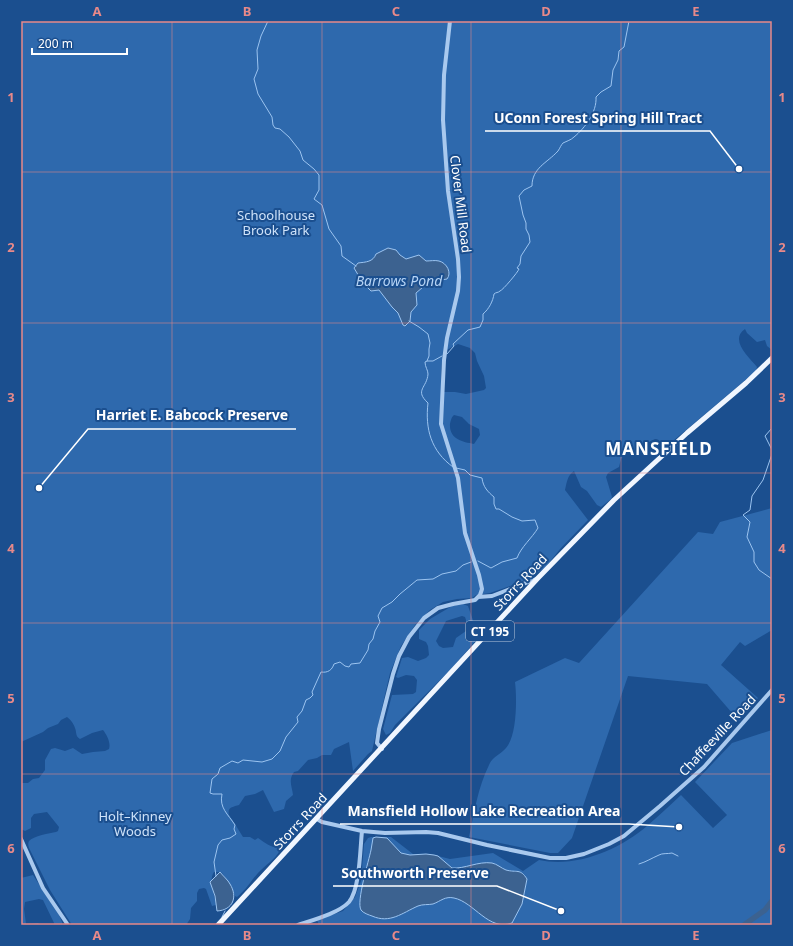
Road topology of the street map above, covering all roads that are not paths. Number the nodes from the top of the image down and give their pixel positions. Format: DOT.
graph roads {
  1 [pos="450,21"];
  2 [pos="772,358"];
  3 [pos="538,578"];
  4 [pos="478,597"];
  5 [pos="772,690"];
  6 [pos="382,749"];
  7 [pos="317,819"];
  8 [pos="362,832"];
  9 [pos="21,839"];
  10 [pos="221,922"];
  11 [pos="68,925"];
  12 [pos="298,925"];
  1 -- 4 [label="street, Clover Mill Road"];
  2 -- 3 [label="main road, Storrs Road / CT 195"];
  3 -- 4 [label="street"];
  3 -- 6 [label="main road, Storrs Road / CT 195"];
  4 -- 6 [label="street"];
  5 -- 8 [label="street, Chaffeeville Road"];
  6 -- 7 [label="main road, Storrs Road / CT 195"];
  7 -- 8 [label="street, Chaffeeville Road"];
  7 -- 10 [label="main road, Storrs Road / CT 195"];
  8 -- 12 [label="street"];
  9 -- 11 [label="street"];
}
